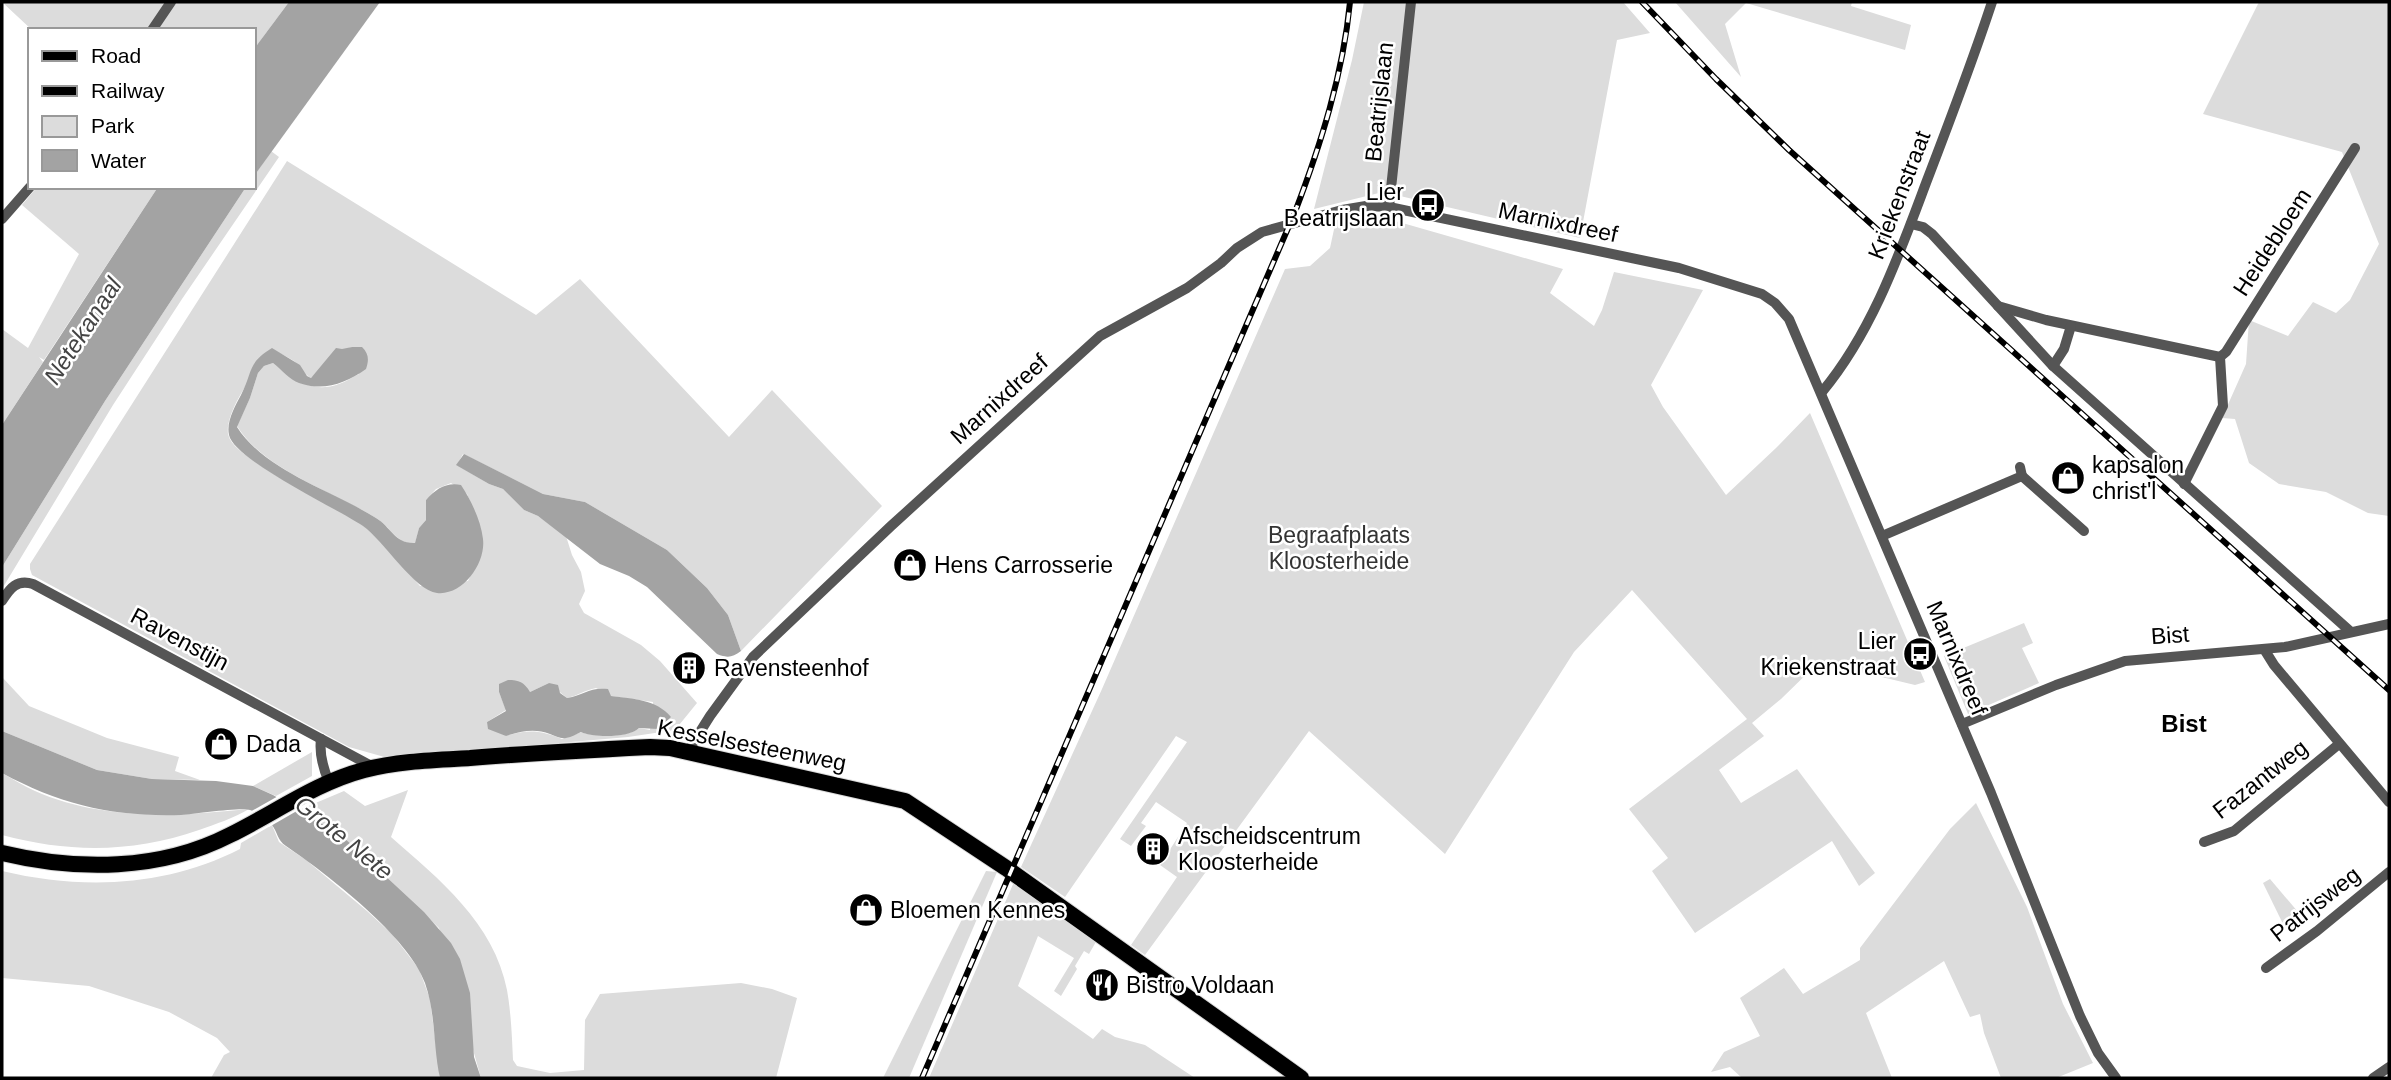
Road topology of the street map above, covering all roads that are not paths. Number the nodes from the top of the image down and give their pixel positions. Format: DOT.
graph roads {
  1 [pos="171,2"];
  2 [pos="1411,2"];
  3 [pos="1992,2"];
  4 [pos="153,28"];
  5 [pos="2355,148"];
  6 [pos="28,189"];
  7 [pos="1389,207"];
  8 [pos="2,219"];
  9 [pos="1911,224"];
  10 [pos="1997,306"];
  11 [pos="2071,326"];
  12 [pos="2220,357"];
  13 [pos="2053,366"];
  14 [pos="1822,392"];
  15 [pos="2184,484"];
  16 [pos="2084,531"];
  17 [pos="1882,536"];
  18 [pos="2,601"];
  19 [pos="2389,624"];
  20 [pos="2351,632"];
  21 [pos="2264,649"];
  22 [pos="1962,724"];
  23 [pos="321,739"];
  24 [pos="2339,744"];
  25 [pos="688,751"];
  26 [pos="375,768"];
  27 [pos="330,782"];
  28 [pos="2389,802"];
  29 [pos="2204,842"];
  30 [pos="2,853"];
  31 [pos="2389,872"];
  32 [pos="2266,968"];
  33 [pos="2389,1067"];
  34 [pos="1301,1078"];
  35 [pos="2116,1078"];
  36 [pos="2373,1078"];
  1 -- 4 [label="street"];
  2 -- 7 [label="street, Beatrijslaan"];
  3 -- 9 [label="street, Kriekenstraat"];
  5 -- 12 [label="street, Heidebloem"];
  6 -- 8 [label="street"];
  7 -- 14 [label="street, Marnixdreef"];
  7 -- 25 [label="street, Marnixdreef"];
  9 -- 10 [label="street"];
  9 -- 14 [label="street, Kriekenstraat"];
  10 -- 11 [label="street"];
  10 -- 13 [label="street"];
  11 -- 12 [label="street"];
  11 -- 13 [label="street"];
  12 -- 15 [label="street"];
  13 -- 15 [label="street"];
  14 -- 17 [label="street, Marnixdreef"];
  15 -- 20 [label="street"];
  16 -- 17 [label="street"];
  17 -- 22 [label="street, Marnixdreef"];
  18 -- 23 [label="street, Ravenstijn"];
  19 -- 20 [label="street, Bist"];
  20 -- 21 [label="street, Bist"];
  21 -- 22 [label="street, Bist"];
  21 -- 24 [label="street"];
  22 -- 35 [label="street, Marnixdreef"];
  23 -- 26 [label="street, Ravenstijn"];
  23 -- 27 [label="street"];
  24 -- 28 [label="street"];
  24 -- 29 [label="street, Fazantweg"];
  25 -- 26 [label="main road, Kesselsesteenweg"];
  25 -- 34 [label="main road, Kesselsesteenweg"];
  26 -- 27 [label="main road, Kesselsesteenweg"];
  27 -- 30 [label="main road, Kesselsesteenweg"];
  31 -- 32 [label="street, Patrijsweg"];
  33 -- 36 [label="street"];
}
